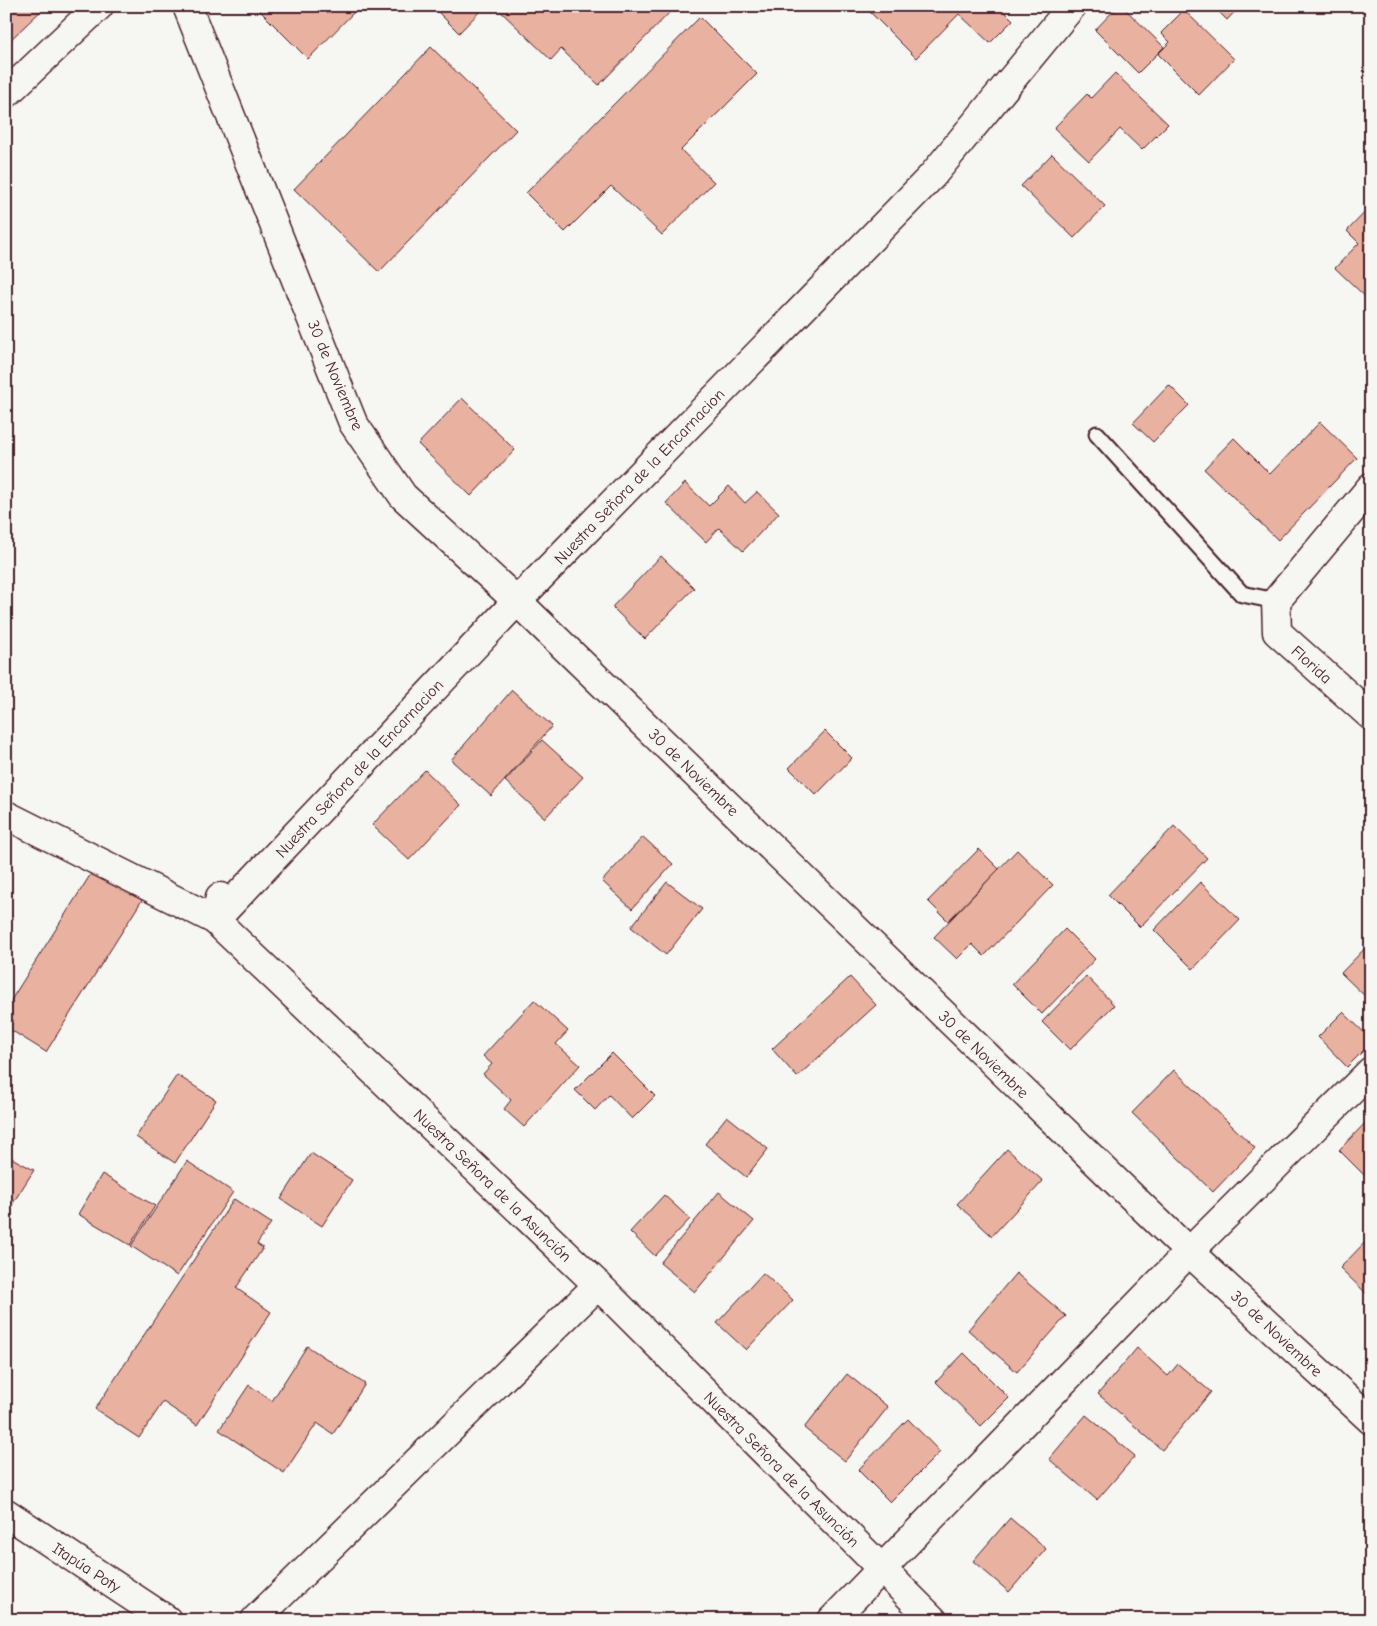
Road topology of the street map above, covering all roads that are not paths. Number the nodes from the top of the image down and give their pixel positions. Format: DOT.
graph roads {
  1 [pos="99,6"];
  2 [pos="187,6"];
  3 [pos="1072,6"];
  4 [pos="6,94"];
  5 [pos="1097,434"];
  6 [pos="1371,487"];
  7 [pos="517,601"];
  8 [pos="1276,601"];
  9 [pos="1371,716"];
  10 [pos="6,815"];
  11 [pos="218,908"];
  12 [pos="1371,1071"];
  13 [pos="1189,1252"];
  14 [pos="598,1285"];
  15 [pos="1371,1420"];
  16 [pos="6,1514"];
  17 [pos="881,1570"];
  18 [pos="168,1620"];
  19 [pos="256,1620"];
  20 [pos="832,1620"];
  21 [pos="933,1620"];
  1 -- 4 [label="street"];
  2 -- 7 [label="street, 30 de Noviembre"];
  3 -- 7 [label="street, Nuestra Señora de la Encarnacion"];
  5 -- 8 [label="lane"];
  6 -- 8 [label="street"];
  7 -- 11 [label="street, Nuestra Señora de la Encarnacion"];
  7 -- 13 [label="street, 30 de Noviembre"];
  8 -- 9 [label="street, Florida"];
  10 -- 11 [label="street, Nuestra Señora de la Asunción"];
  11 -- 14 [label="street, Nuestra Señora de la Asunción"];
  12 -- 13 [label="street"];
  13 -- 15 [label="street, 30 de Noviembre"];
  13 -- 17 [label="street"];
  14 -- 17 [label="street, Nuestra Señora de la Asunción"];
  14 -- 19 [label="street"];
  16 -- 18 [label="street, Itapúa Poty"];
  17 -- 20 [label="street"];
  17 -- 21 [label="street, Nuestra Señora de la Asunción"];
}
